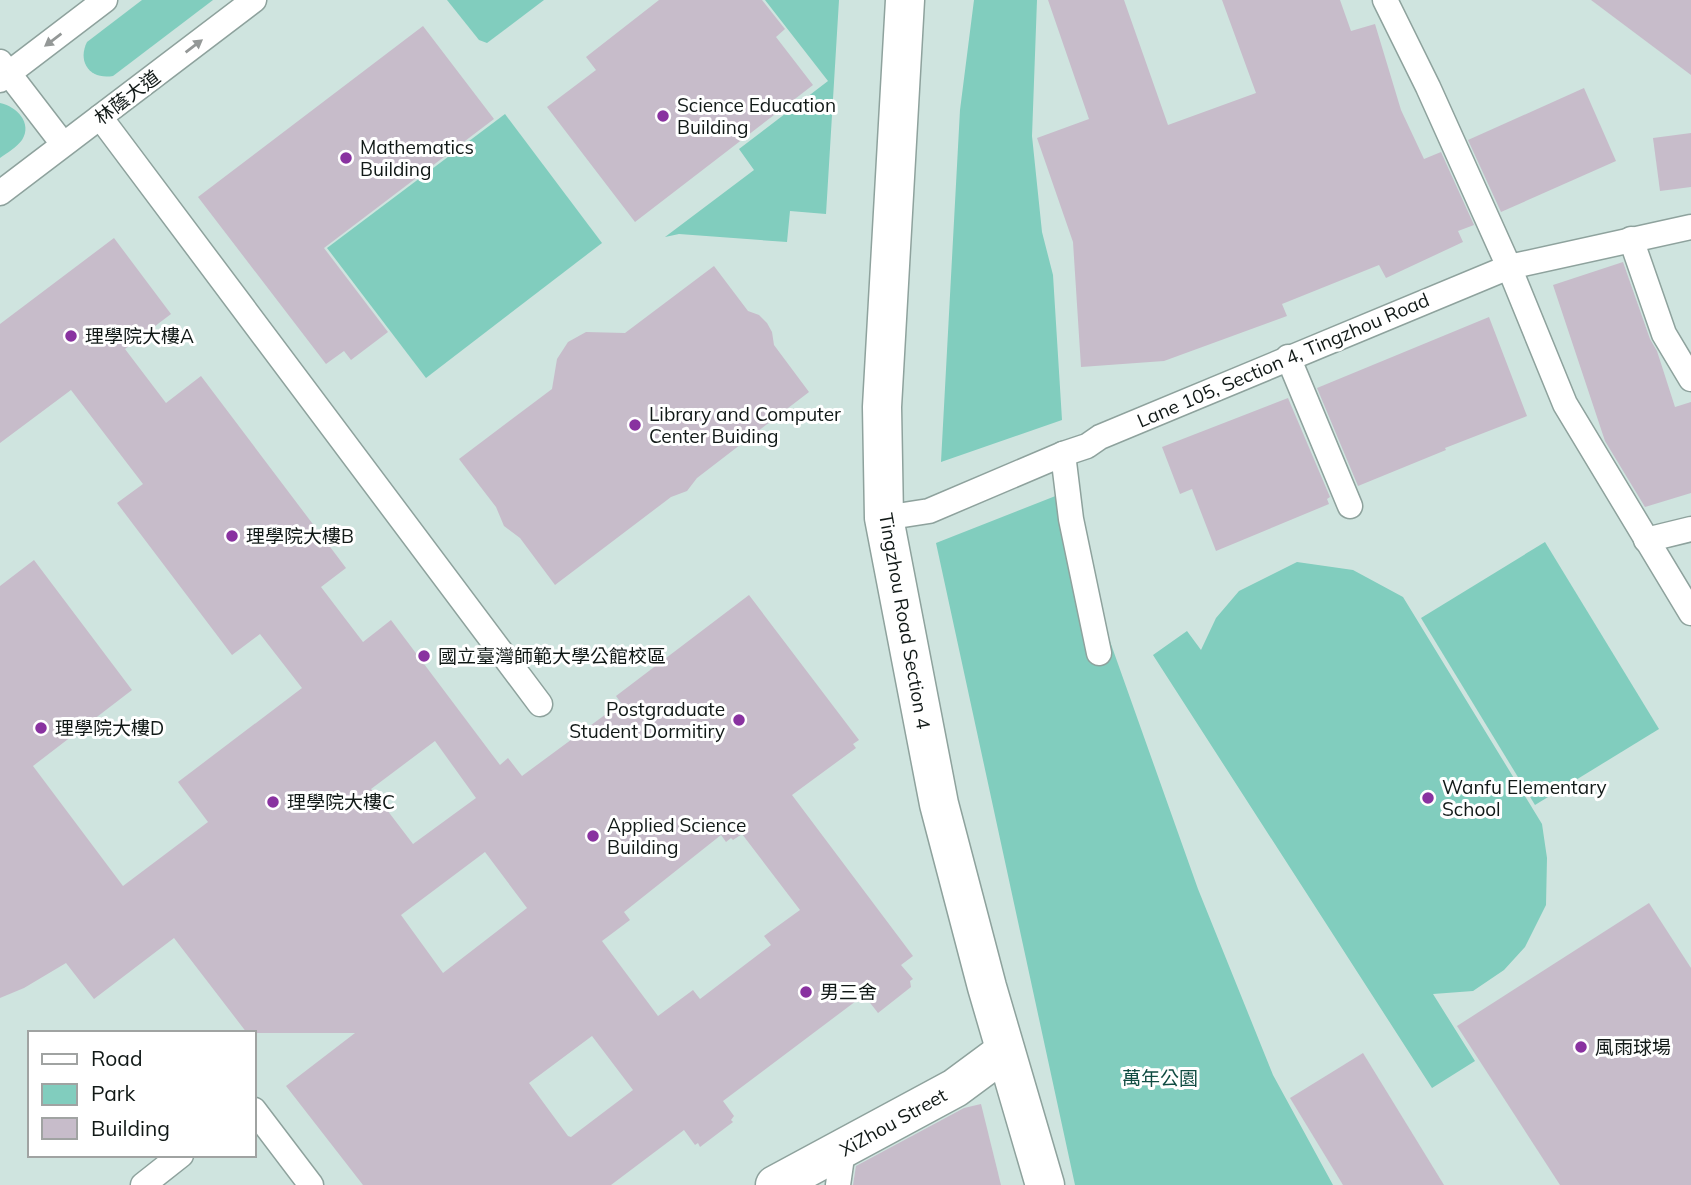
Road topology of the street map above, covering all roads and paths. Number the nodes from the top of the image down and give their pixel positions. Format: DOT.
graph roads {
  1 [pos="105,0"];
  2 [pos="254,0"];
  3 [pos="905,0"];
  4 [pos="1385,0"];
  5 [pos="3,72"];
  6 [pos="100,117"];
  7 [pos="63,145"];
  8 [pos="0,193"];
  9 [pos="1691,227"];
  10 [pos="1631,239"];
  11 [pos="1509,267"];
  12 [pos="1288,358"];
  13 [pos="1691,379"];
  14 [pos="1063,454"];
  15 [pos="1350,506"];
  16 [pos="884,518"];
  17 [pos="1691,529"];
  18 [pos="1646,540"];
  19 [pos="1691,613"];
  20 [pos="1099,653"];
  21 [pos="540,704"];
  22 [pos="1005,1051"];
  23 [pos="256,1113"];
  24 [pos="178,1157"];
  25 [pos="841,1167"];
  26 [pos="143,1185"];
  27 [pos="311,1185"];
  28 [pos="775,1185"];
  29 [pos="1045,1185"];
  1 -- 5 [label="lane, one-way"];
  6 -- 2 [label="lane, 林蔭大道, one-way"];
  3 -- 16 [label="street, Tingzhou Road Section 4"];
  4 -- 11 [label="lane"];
  5 -- 7 [label="lane"];
  6 -- 7 [label="lane, 林蔭大道"];
  6 -- 21 [label="lane"];
  7 -- 8 [label="lane, 林蔭大道"];
  9 -- 10 [label="lane, Lane 105, Section 4, Tingzhou Road"];
  10 -- 11 [label="lane, Lane 105, Section 4, Tingzhou Road"];
  10 -- 13 [label="lane"];
  11 -- 12 [label="lane, Lane 105, Section 4, Tingzhou Road"];
  11 -- 18 [label="lane"];
  12 -- 14 [label="lane, Lane 105, Section 4, Tingzhou Road"];
  12 -- 15 [label="lane"];
  14 -- 16 [label="lane, Lane 105, Section 4, Tingzhou Road"];
  14 -- 20 [label="lane"];
  16 -- 22 [label="street, Tingzhou Road Section 4"];
  17 -- 18 [label="lane"];
  18 -- 19 [label="lane"];
  22 -- 25 [label="street, XiZhou Street"];
  22 -- 29 [label="street, Tingzhou Road Section 4"];
  23 -- 27 [label="lane"];
  24 -- 26 [label="lane"];
  25 -- 28 [label="street, XiZhou Street"];
}
